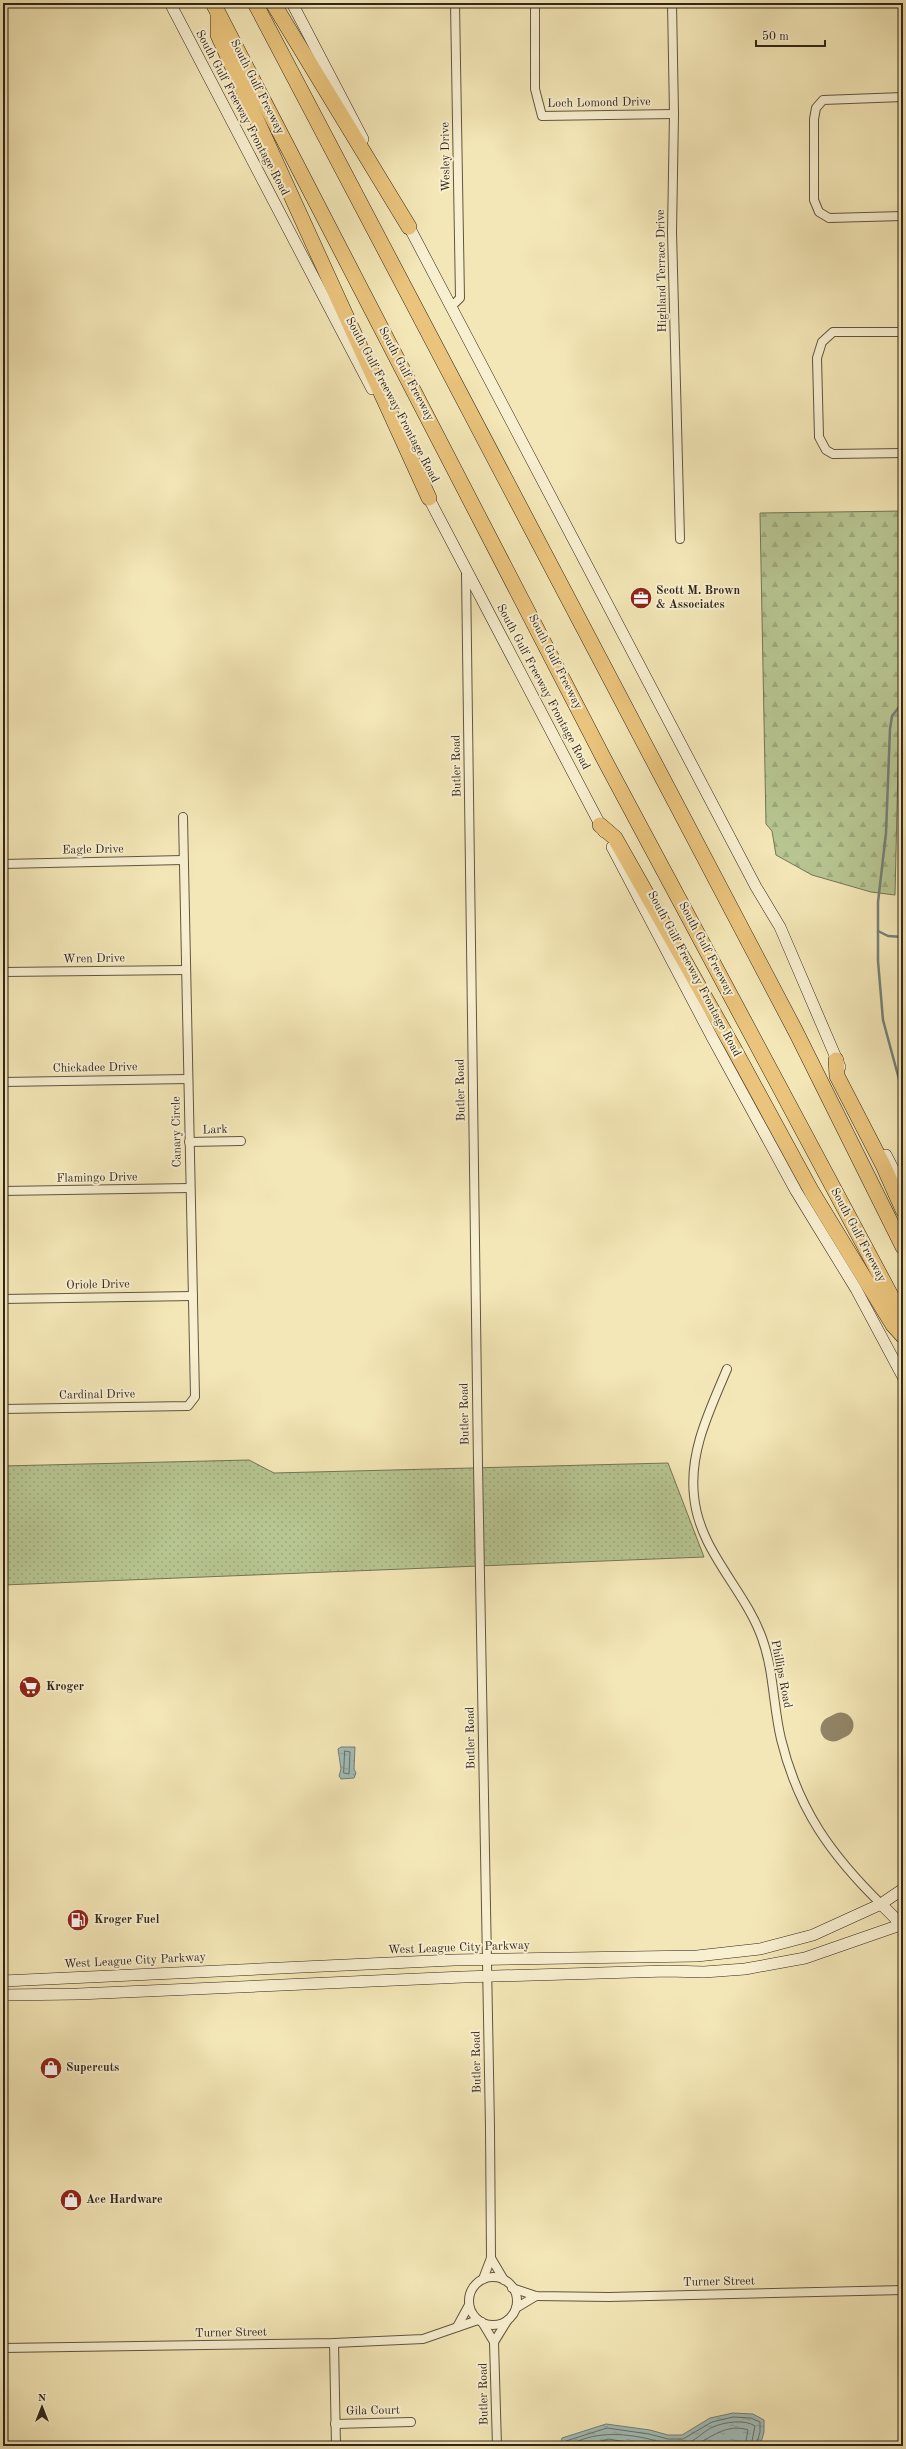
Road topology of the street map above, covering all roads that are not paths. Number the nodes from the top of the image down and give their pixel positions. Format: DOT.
graph roads {
  1 [pos="170,3"];
  2 [pos="255,3"];
  3 [pos="273,3"];
  4 [pos="292,3"];
  5 [pos="455,3"];
  6 [pos="535,3"];
  7 [pos="672,3"];
  8 [pos="215,7"];
  9 [pos="903,97"];
  10 [pos="674,114"];
  11 [pos="903,216"];
  12 [pos="409,227"];
  13 [pos="451,308"];
  14 [pos="903,332"];
  15 [pos="903,453"];
  16 [pos="429,498"];
  17 [pos="680,539"];
  18 [pos="466,569"];
  19 [pos="183,817"];
  20 [pos="600,825"];
  21 [pos="183,860"];
  22 [pos="3,864"];
  23 [pos="186,970"];
  24 [pos="3,972"];
  25 [pos="836,1060"];
  26 [pos="188,1079"];
  27 [pos="3,1082"];
  28 [pos="241,1141"];
  29 [pos="189,1142"];
  30 [pos="190,1188"];
  31 [pos="903,1188"];
  32 [pos="3,1191"];
  33 [pos="903,1210"];
  34 [pos="903,1247"];
  35 [pos="193,1296"];
  36 [pos="3,1299"];
  37 [pos="903,1318"];
  38 [pos="903,1336"];
  39 [pos="727,1369"];
  40 [pos="903,1377"];
  41 [pos="192,1403"];
  42 [pos="3,1409"];
  43 [pos="903,1890"];
  44 [pos="882,1904"];
  45 [pos="903,1925"];
  46 [pos="488,1959"];
  47 [pos="300,1966"];
  48 [pos="152,1973"];
  49 [pos="488,1976"];
  50 [pos="3,1981"];
  51 [pos="300,1983"];
  52 [pos="148,1990"];
  53 [pos="3,1995"];
  54 [pos="491,2258"];
  55 [pos="482,2279"];
  56 [pos="504,2280"];
  57 [pos="512,2288"];
  58 [pos="903,2290"];
  59 [pos="536,2296"];
  60 [pos="469,2305"];
  61 [pos="516,2308"];
  62 [pos="507,2320"];
  63 [pos="480,2321"];
  64 [pos="458,2327"];
  65 [pos="494,2342"];
  66 [pos="334,2343"];
  67 [pos="3,2348"];
  68 [pos="411,2422"];
  69 [pos="336,2424"];
  70 [pos="336,2446"];
  71 [pos="497,2446"];
  1 -- 16 [label="main road, South Gulf Freeway Frontage Road"];
  2 -- 34 [label="highway"];
  3 -- 12 [label="highway"];
  4 -- 12 [label="main road"];
  5 -- 13 [label="street, Wesley Drive"];
  6 -- 10 [label="street, Loch Lomond Drive"];
  7 -- 10 [label="street, Highland Terrace Drive"];
  8 -- 16 [label="highway"];
  8 -- 37 [label="highway, South Gulf Freeway"];
  9 -- 11 [label="street"];
  10 -- 17 [label="street, Highland Terrace Drive"];
  12 -- 13 [label="main road"];
  13 -- 25 [label="main road"];
  14 -- 15 [label="street"];
  16 -- 18 [label="main road, South Gulf Freeway Frontage Road"];
  18 -- 20 [label="main road, South Gulf Freeway Frontage Road"];
  18 -- 46 [label="street, Butler Road"];
  19 -- 21 [label="street, Canary Circle"];
  20 -- 38 [label="highway"];
  20 -- 40 [label="main road, South Gulf Freeway Frontage Road"];
  21 -- 22 [label="street, Eagle Drive"];
  21 -- 23 [label="street, Canary Circle"];
  23 -- 24 [label="street, Wren Drive"];
  23 -- 26 [label="street, Canary Circle"];
  25 -- 31 [label="main road"];
  25 -- 33 [label="highway"];
  26 -- 27 [label="street, Chickadee Drive"];
  26 -- 29 [label="street, Canary Circle"];
  28 -- 29 [label="street, Lark"];
  29 -- 30 [label="street, Canary Circle"];
  30 -- 32 [label="street, Flamingo Drive"];
  30 -- 35 [label="street, Canary Circle"];
  35 -- 36 [label="street, Oriole Drive"];
  35 -- 41 [label="street, Canary Circle"];
  39 -- 44 [label="street, Phillips Road"];
  41 -- 42 [label="street, Cardinal Drive"];
  43 -- 44 [label="main road, West League City Parkway"];
  44 -- 45 [label="main road"];
  44 -- 46 [label="main road, West League City Parkway"];
  45 -- 49 [label="main road"];
  46 -- 47 [label="main road, West League City Parkway"];
  46 -- 49 [label="street, Butler Road"];
  47 -- 48 [label="main road, West League City Parkway"];
  47 -- 51 [label="main road"];
  48 -- 50 [label="main road, West League City Parkway"];
  48 -- 52 [label="main road"];
  49 -- 51 [label="main road"];
  49 -- 54 [label="street, Butler Road"];
  51 -- 52 [label="main road"];
  52 -- 53 [label="main road"];
  54 -- 55 [label="street, Butler Road"];
  54 -- 56 [label="street, Butler Road"];
  55 -- 56 [label="street"];
  55 -- 60 [label="street"];
  56 -- 57 [label="street"];
  57 -- 59 [label="street, Turner Street"];
  57 -- 61 [label="street"];
  58 -- 59 [label="street, Turner Street"];
  59 -- 61 [label="street"];
  60 -- 63 [label="street"];
  60 -- 64 [label="street"];
  61 -- 62 [label="street"];
  62 -- 63 [label="street"];
  62 -- 65 [label="street"];
  63 -- 64 [label="street, Turner Street"];
  63 -- 65 [label="street, Butler Road"];
  64 -- 66 [label="street, Turner Street"];
  65 -- 71 [label="street, Butler Road"];
  66 -- 67 [label="street, Turner Street"];
  66 -- 69 [label="street"];
  68 -- 69 [label="street, Gila Court"];
  69 -- 70 [label="street"];
}
